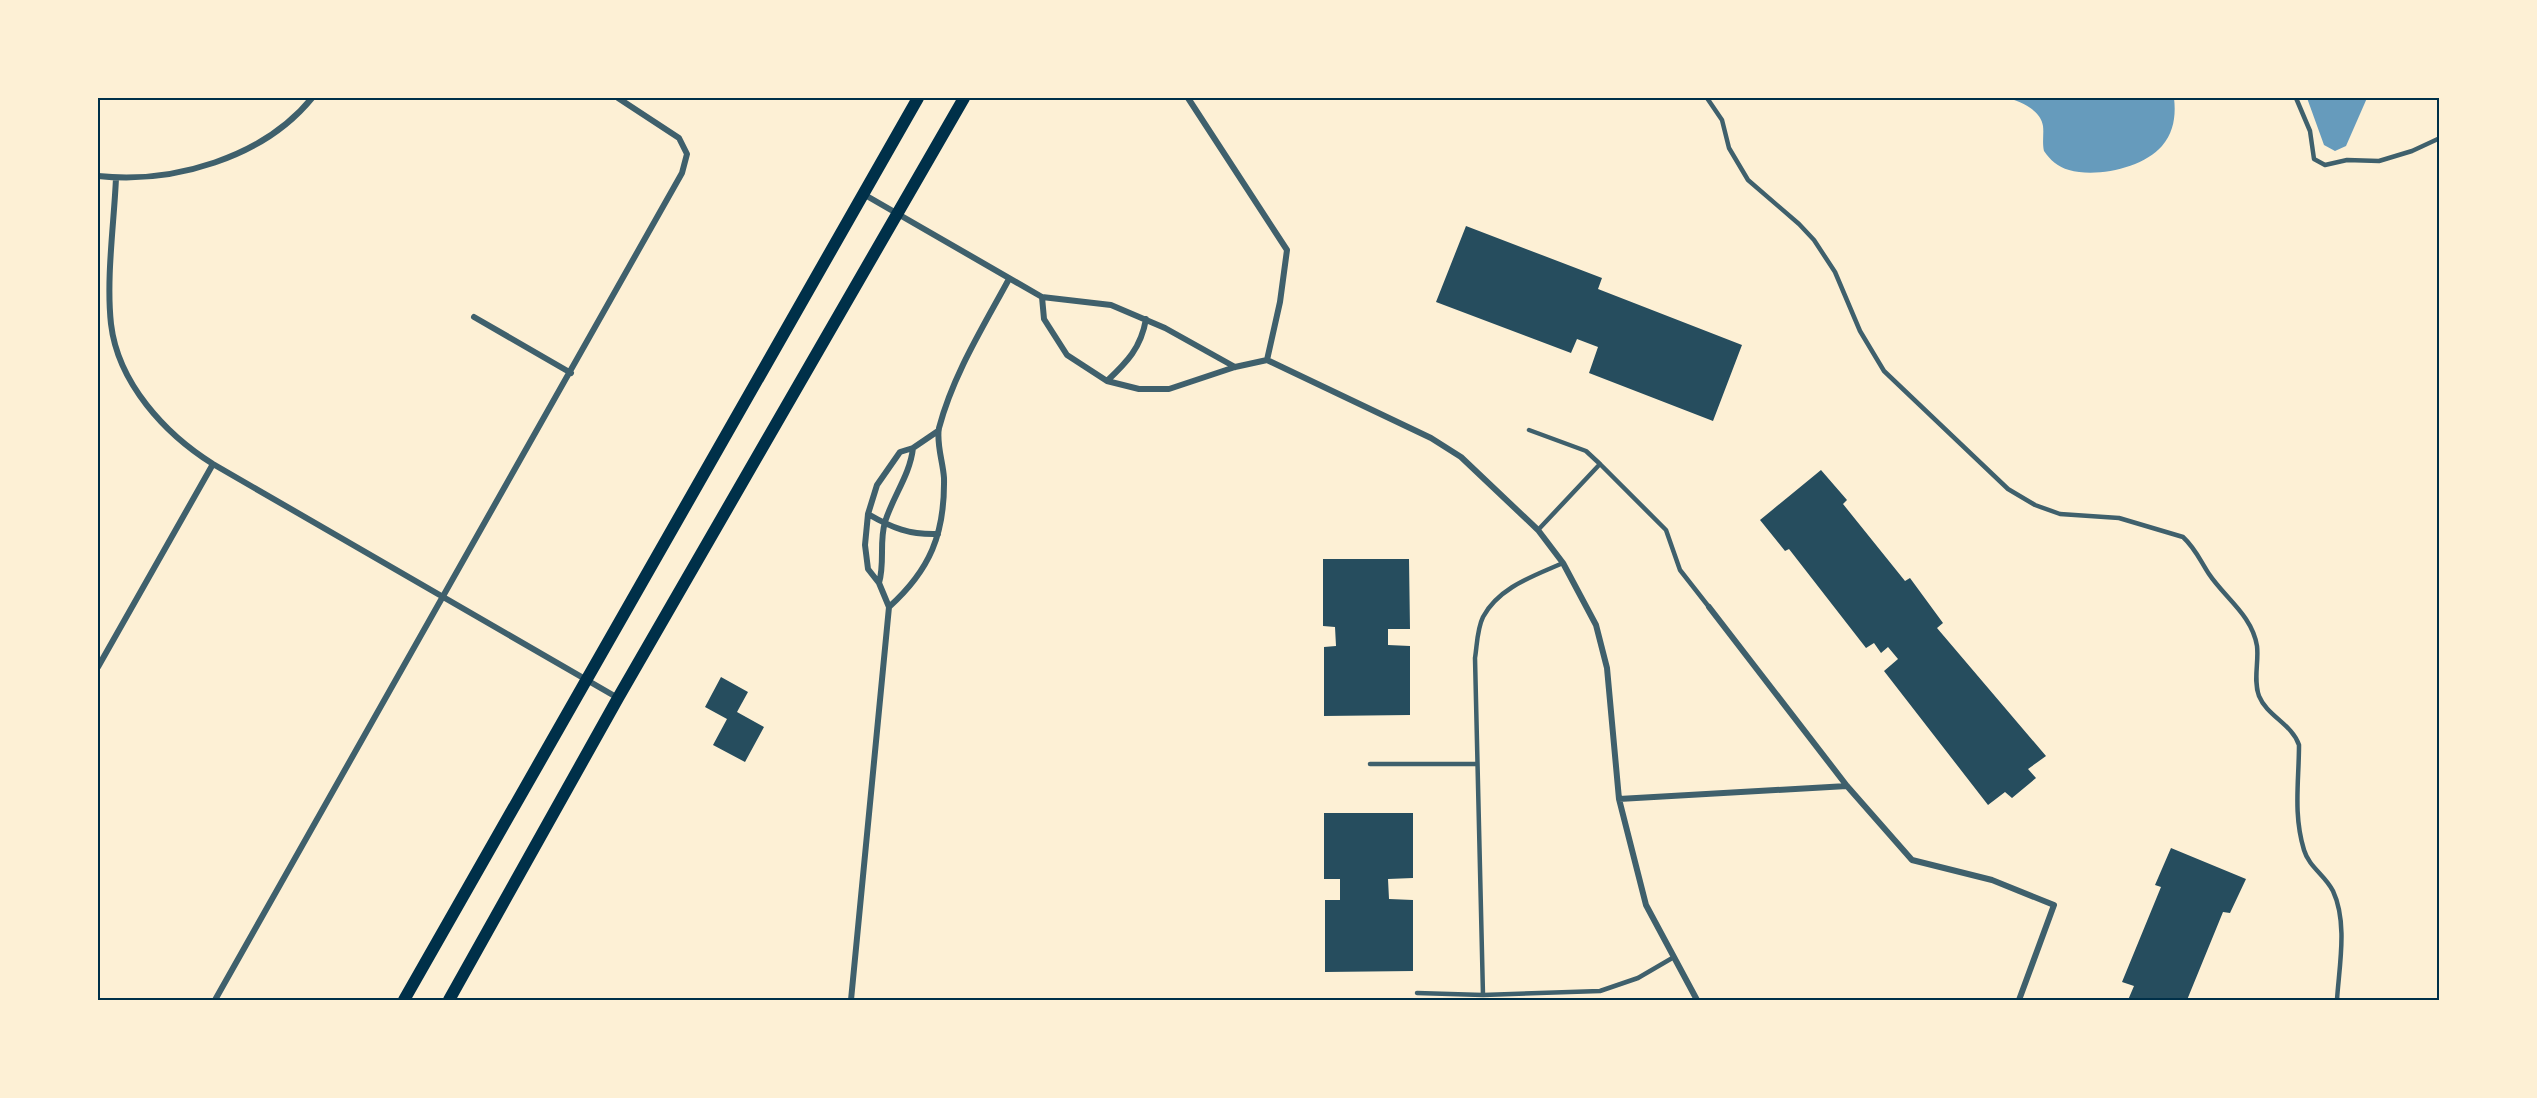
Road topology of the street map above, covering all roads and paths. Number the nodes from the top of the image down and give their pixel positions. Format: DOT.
graph roads {
  1 [pos="312,98"];
  2 [pos="618,98"];
  3 [pos="918,98"];
  4 [pos="964,98"];
  5 [pos="1188,98"];
  6 [pos="1707,98"];
  7 [pos="2296,98"];
  8 [pos="2439,138"];
  9 [pos="98,176"];
  10 [pos="116,178"];
  11 [pos="865,195"];
  12 [pos="898,214"];
  13 [pos="1009,279"];
  14 [pos="1042,297"];
  15 [pos="474,317"];
  16 [pos="1146,319"];
  17 [pos="1267,360"];
  18 [pos="1235,367"];
  19 [pos="571,373"];
  20 [pos="1107,381"];
  21 [pos="1529,430"];
  22 [pos="938,431"];
  23 [pos="914,448"];
  24 [pos="213,464"];
  25 [pos="1600,464"];
  26 [pos="868,514"];
  27 [pos="885,524"];
  28 [pos="1538,530"];
  29 [pos="938,534"];
  30 [pos="1563,563"];
  31 [pos="879,583"];
  32 [pos="443,597"];
  33 [pos="889,607"];
  34 [pos="1709,607"];
  35 [pos="98,666"];
  36 [pos="586,680"];
  37 [pos="618,698"];
  38 [pos="1370,764"];
  39 [pos="1477,764"];
  40 [pos="1847,786"];
  41 [pos="1619,799"];
  42 [pos="1674,957"];
  43 [pos="1417,993"];
  44 [pos="1483,995"];
  45 [pos="215,1000"];
  46 [pos="404,1000"];
  47 [pos="449,1000"];
  48 [pos="851,1000"];
  49 [pos="1696,1000"];
  50 [pos="2019,1000"];
  51 [pos="2337,1000"];
  1 -- 10 [label="street"];
  2 -- 19 [label="street"];
  3 -- 11 [label="main road"];
  4 -- 12 [label="main road"];
  5 -- 17 [label="street"];
  6 -- 51 [label="lane"];
  7 -- 8 [label="lane"];
  9 -- 10 [label="street"];
  10 -- 24 [label="street"];
  11 -- 12 [label="street"];
  11 -- 36 [label="main road"];
  12 -- 13 [label="street"];
  12 -- 37 [label="main road"];
  13 -- 14 [label="street"];
  13 -- 22 [label="street"];
  14 -- 16 [label="street"];
  14 -- 20 [label="street"];
  15 -- 19 [label="street"];
  16 -- 18 [label="street"];
  16 -- 20 [label="street"];
  17 -- 18 [label="street"];
  17 -- 28 [label="street"];
  18 -- 20 [label="street"];
  19 -- 32 [label="street"];
  21 -- 25 [label="lane"];
  22 -- 23 [label="street"];
  22 -- 29 [label="street"];
  23 -- 26 [label="street"];
  23 -- 27 [label="street"];
  24 -- 32 [label="street"];
  24 -- 35 [label="street"];
  25 -- 28 [label="lane"];
  25 -- 34 [label="lane"];
  26 -- 27 [label="street"];
  26 -- 31 [label="street"];
  27 -- 29 [label="street"];
  27 -- 31 [label="street"];
  28 -- 30 [label="street"];
  29 -- 33 [label="street"];
  30 -- 39 [label="lane"];
  30 -- 41 [label="street"];
  31 -- 33 [label="street"];
  32 -- 36 [label="street"];
  32 -- 45 [label="street"];
  33 -- 48 [label="street"];
  34 -- 40 [label="street"];
  36 -- 37 [label="street"];
  36 -- 46 [label="main road"];
  37 -- 47 [label="main road"];
  38 -- 39 [label="lane"];
  39 -- 44 [label="lane"];
  40 -- 41 [label="street"];
  40 -- 50 [label="street"];
  41 -- 42 [label="street"];
  42 -- 44 [label="lane"];
  42 -- 49 [label="street"];
  43 -- 44 [label="lane"];
}
